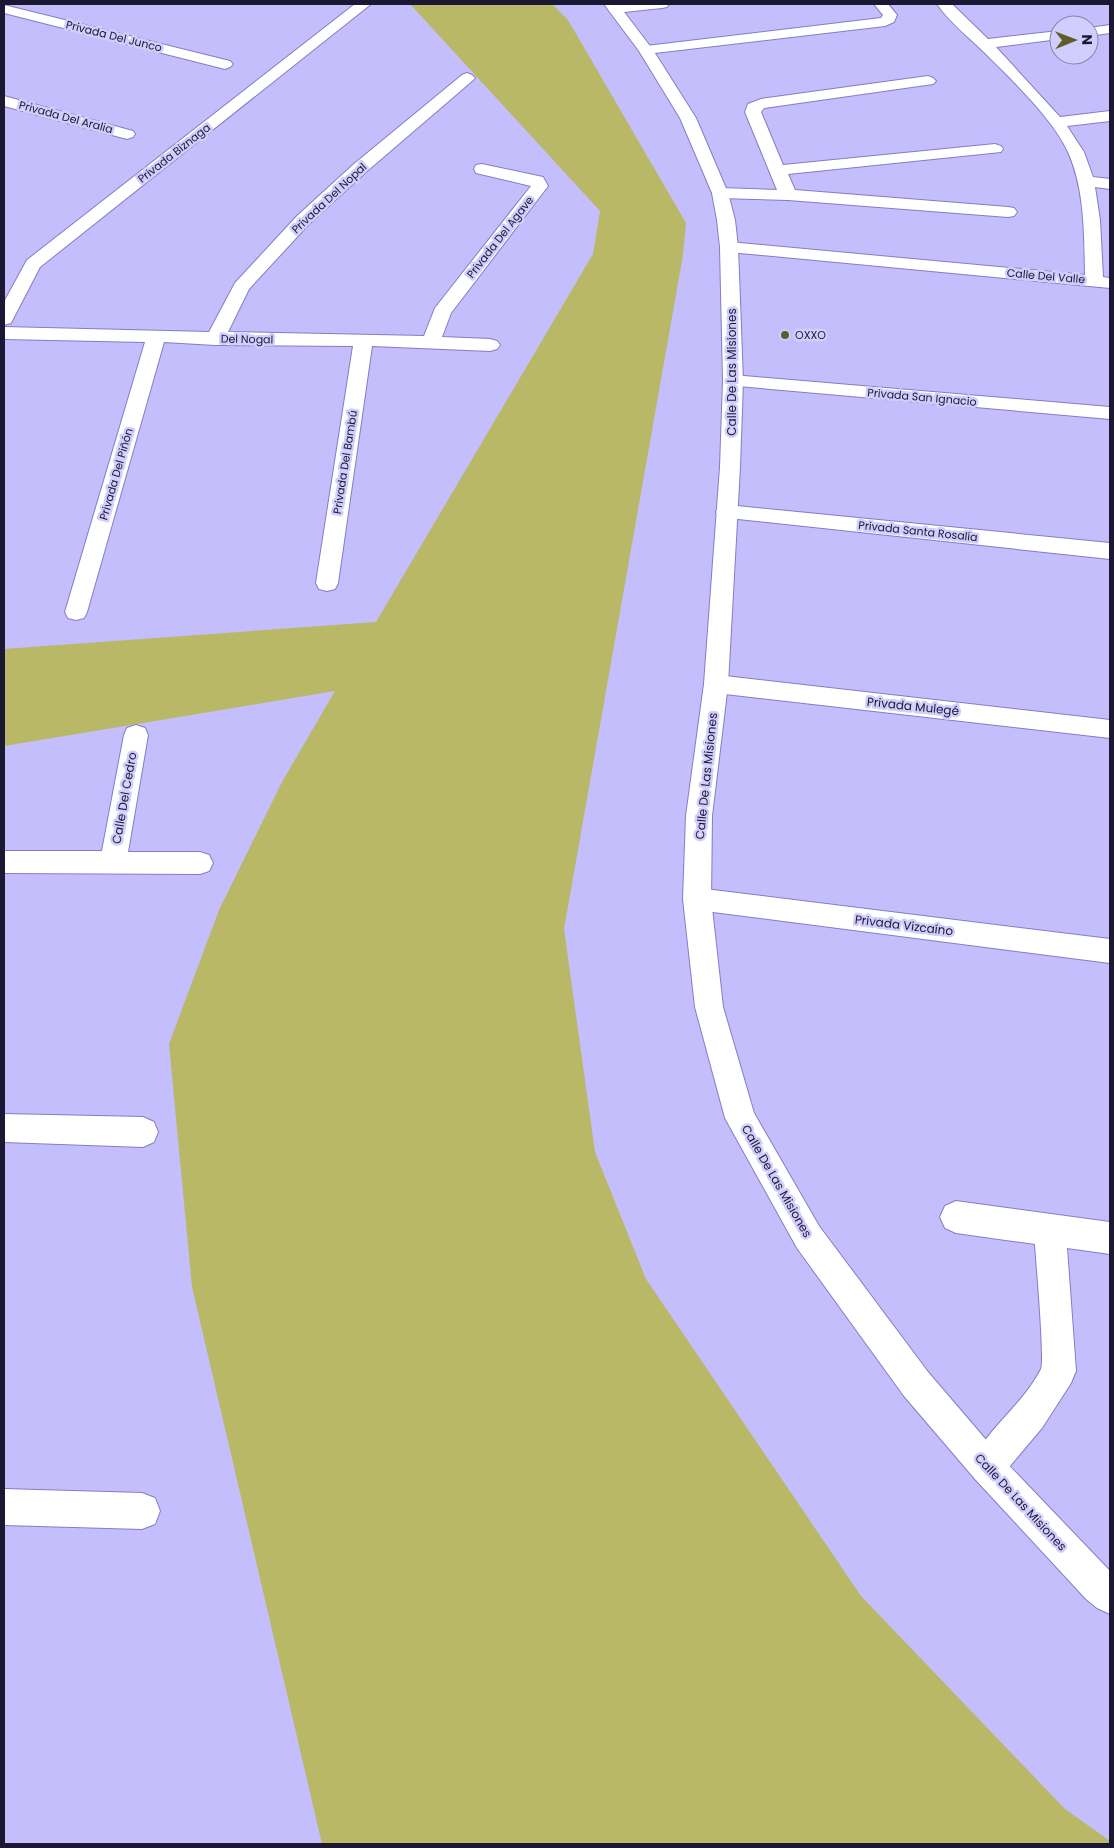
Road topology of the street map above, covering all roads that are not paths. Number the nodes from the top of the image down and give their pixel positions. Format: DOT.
graph roads {
  1 [pos="364,4"];
  2 [pos="662,4"];
  3 [pos="881,4"];
  4 [pos="944,4"];
  5 [pos="613,6"];
  6 [pos="4,9"];
  7 [pos="1049,36"];
  8 [pos="984,44"];
  9 [pos="646,50"];
  10 [pos="225,64"];
  11 [pos="467,78"];
  12 [pos="928,81"];
  13 [pos="4,101"];
  14 [pos="1110,116"];
  15 [pos="1056,122"];
  16 [pos="128,134"];
  17 [pos="995,149"];
  18 [pos="482,169"];
  19 [pos="779,170"];
  20 [pos="1085,181"];
  21 [pos="1110,184"];
  22 [pos="720,193"];
  23 [pos="788,195"];
  24 [pos="1008,212"];
  25 [pos="729,247"];
  26 [pos="1102,282"];
  27 [pos="4,319"];
  28 [pos="4,333"];
  29 [pos="156,336"];
  30 [pos="215,339"];
  31 [pos="363,341"];
  32 [pos="431,342"];
  33 [pos="490,345"];
  34 [pos="733,381"];
  35 [pos="1110,413"];
  36 [pos="727,512"];
  37 [pos="1110,551"];
  38 [pos="327,583"];
  39 [pos="76,612"];
  40 [pos="716,684"];
  41 [pos="1110,729"];
  42 [pos="136,735"];
  43 [pos="113,861"];
  44 [pos="4,862"];
  45 [pos="200,863"];
  46 [pos="698,899"];
  47 [pos="1110,950"];
  48 [pos="4,1128"];
  49 [pos="143,1132"];
  50 [pos="956,1217"];
  51 [pos="1050,1230"];
  52 [pos="1110,1238"];
  53 [pos="987,1467"];
  54 [pos="4,1507"];
  55 [pos="142,1511"];
  56 [pos="1110,1595"];
  1 -- 27 [label="street, Privada Biznaga"];
  2 -- 5 [label="street"];
  3 -- 9 [label="street"];
  4 -- 8 [label="street, Calle Del Valle"];
  5 -- 9 [label="street, Calle De Las Misiones"];
  6 -- 10 [label="street, Privada Del Junco"];
  7 -- 8 [label="street"];
  8 -- 15 [label="street, Calle Del Valle"];
  9 -- 22 [label="street, Calle De Las Misiones"];
  11 -- 30 [label="street, Privada Del Nopal"];
  12 -- 19 [label="street"];
  13 -- 16 [label="street, Privada Del Aralia"];
  14 -- 15 [label="street"];
  15 -- 20 [label="street, Calle Del Valle"];
  17 -- 19 [label="street"];
  18 -- 32 [label="street, Privada Del Agave"];
  19 -- 23 [label="street"];
  20 -- 21 [label="street"];
  20 -- 26 [label="street, Calle Del Valle"];
  22 -- 23 [label="street"];
  22 -- 25 [label="street, Calle De Las Misiones"];
  23 -- 24 [label="street"];
  25 -- 26 [label="street, Calle Del Valle"];
  25 -- 34 [label="street, Calle De Las Misiones"];
  28 -- 29 [label="street, Del Nogal"];
  29 -- 30 [label="street, Del Nogal"];
  29 -- 39 [label="street, Privada Del Piñón"];
  30 -- 31 [label="street, Del Nogal"];
  31 -- 32 [label="street, Del Nogal"];
  31 -- 38 [label="street, Privada Del Bambú"];
  32 -- 33 [label="street, Del Nogal"];
  34 -- 35 [label="street, Privada San Ignacio"];
  34 -- 36 [label="street, Calle De Las Misiones"];
  36 -- 37 [label="street, Privada Santa Rosalía"];
  36 -- 40 [label="street, Calle De Las Misiones"];
  40 -- 41 [label="street, Privada Mulegé"];
  40 -- 46 [label="street, Calle De Las Misiones"];
  42 -- 43 [label="street, Calle Del Cedro"];
  43 -- 44 [label="street, Calle Del Cedro"];
  43 -- 45 [label="street, Calle Del Cedro"];
  46 -- 47 [label="street, Privada Vizcaíno"];
  46 -- 53 [label="street, Calle De Las Misiones"];
  48 -- 49 [label="street"];
  50 -- 51 [label="street"];
  51 -- 52 [label="street"];
  51 -- 53 [label="street"];
  53 -- 56 [label="street, Calle De Las Misiones"];
  54 -- 55 [label="street"];
}
